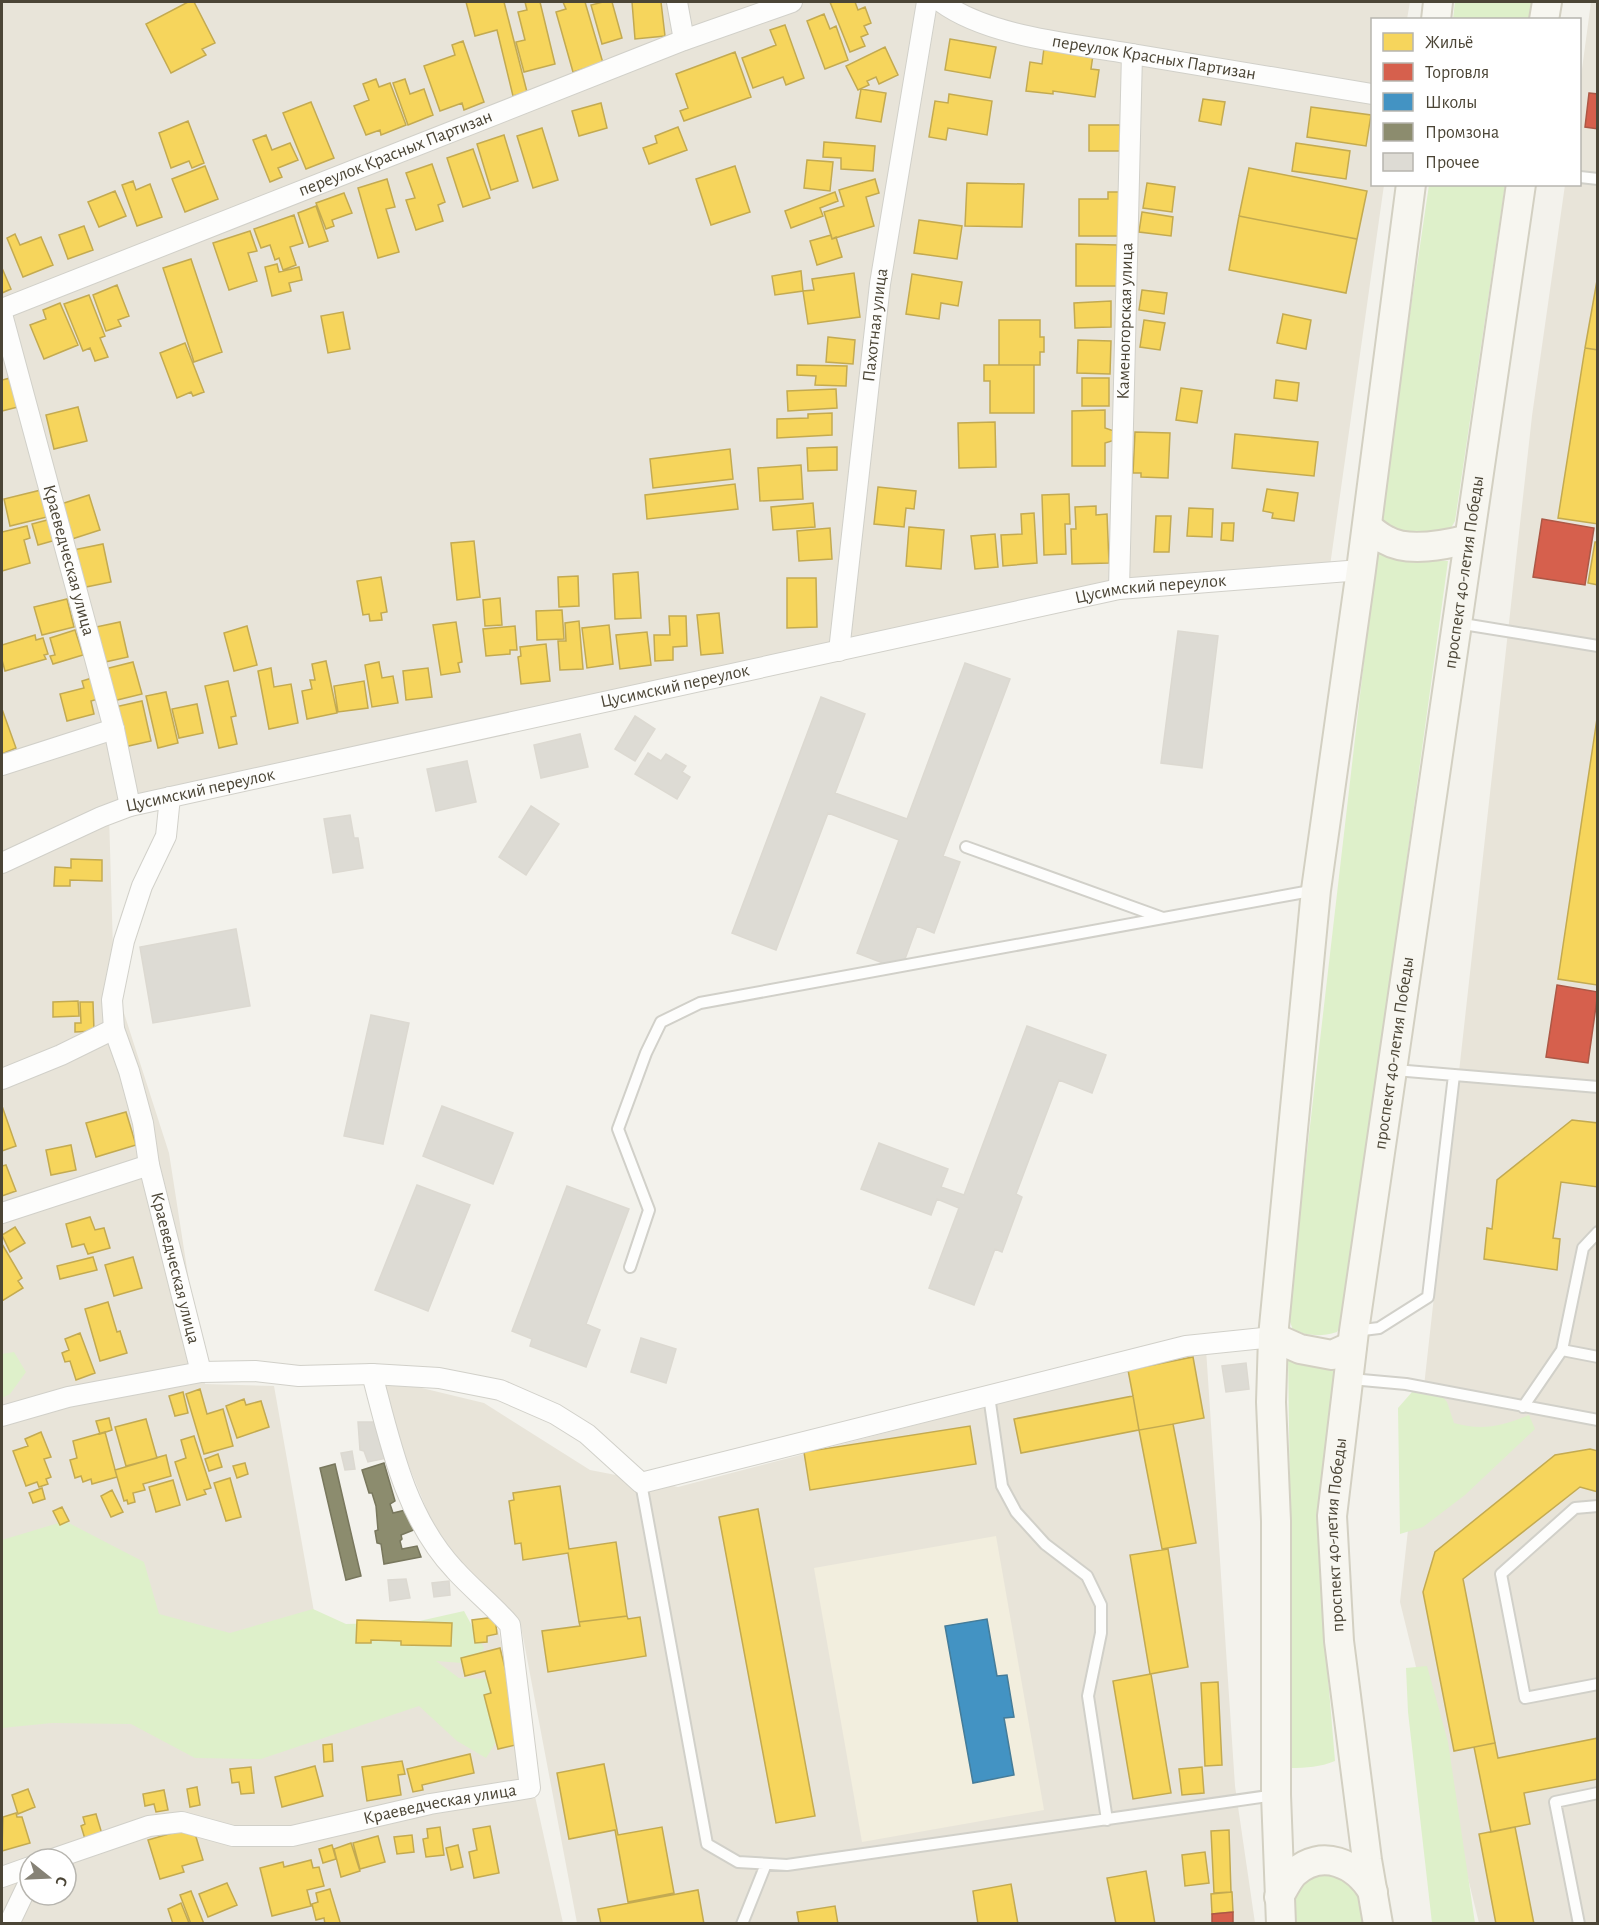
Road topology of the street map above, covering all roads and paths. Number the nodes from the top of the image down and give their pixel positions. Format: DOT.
graph roads {
  1 [pos="677,2"];
  2 [pos="792,2"];
  3 [pos="927,2"];
  4 [pos="940,2"];
  5 [pos="1438,2"];
  6 [pos="1547,2"];
  7 [pos="1436,18"];
  8 [pos="1544,18"];
  9 [pos="684,40"];
  10 [pos="1132,54"];
  11 [pos="1371,94"];
  12 [pos="1581,177"];
  13 [pos="1598,179"];
  14 [pos="1411,186"];
  15 [pos="1521,186"];
  16 [pos="2,309"];
  17 [pos="2,315"];
  18 [pos="1366,526"];
  19 [pos="1469,539"];
  20 [pos="1361,570"];
  21 [pos="1119,589"];
  22 [pos="1457,623"];
  23 [pos="1598,646"];
  24 [pos="839,651"];
  25 [pos="114,729"];
  26 [pos="2,765"];
  27 [pos="170,797"];
  28 [pos="130,806"];
  29 [pos="966,848"];
  30 [pos="2,863"];
  31 [pos="1316,890"];
  32 [pos="1163,918"];
  33 [pos="114,1029"];
  34 [pos="1391,1070"];
  35 [pos="1454,1075"];
  36 [pos="2,1079"];
  37 [pos="1598,1087"];
  38 [pos="148,1165"];
  39 [pos="2,1213"];
  40 [pos="1598,1232"];
  41 [pos="630,1267"];
  42 [pos="1273,1337"];
  43 [pos="1353,1339"];
  44 [pos="1562,1350"];
  45 [pos="1598,1358"];
  46 [pos="201,1372"];
  47 [pos="372,1374"];
  48 [pos="1347,1379"];
  49 [pos="989,1396"];
  50 [pos="1523,1407"];
  51 [pos="2,1416"];
  52 [pos="1597,1419"];
  53 [pos="640,1483"];
  54 [pos="1598,1506"];
  55 [pos="1598,1684"];
  56 [pos="1598,1793"];
  57 [pos="1276,1795"];
  58 [pos="1107,1820"];
  59 [pos="78,1851"];
  60 [pos="766,1864"];
  61 [pos="18,1871"];
  62 [pos="2,1877"];
  63 [pos="18,1905"];
  64 [pos="1280,1910"];
  65 [pos="1375,1913"];
  66 [pos="9,1923"];
  67 [pos="742,1923"];
  68 [pos="1579,1923"];
  1 -- 9 [label="street"];
  2 -- 9 [label="street, переулок Красных Партизан"];
  3 -- 24 [label="street, Пахотная улица"];
  4 -- 10 [label="street, переулок Красных Партизан"];
  5 -- 7 [label="main road"];
  6 -- 8 [label="main road"];
  9 -- 16 [label="street, переулок Красных Партизан"];
  10 -- 11 [label="street, переулок Красных Партизан"];
  10 -- 21 [label="street, Каменогорская улица"];
  12 -- 13 [label="lane"];
  14 -- 18 [label="main road"];
  15 -- 19 [label="main road, проспект 40-летия Победы"];
  17 -- 25 [label="street, Краеведческая улица"];
  18 -- 19 [label="main road"];
  18 -- 20 [label="main road"];
  19 -- 22 [label="main road, проспект 40-летия Победы"];
  20 -- 21 [label="street, Цусимский переулок"];
  20 -- 31 [label="main road"];
  21 -- 24 [label="street, Цусимский переулок"];
  22 -- 23 [label="lane"];
  22 -- 34 [label="main road, проспект 40-летия Победы"];
  24 -- 27 [label="street, Цусимский переулок"];
  25 -- 26 [label="street"];
  25 -- 28 [label="street, Краеведческая улица"];
  27 -- 28 [label="street, Цусимский переулок"];
  27 -- 33 [label="street, Краеведческая улица"];
  28 -- 30 [label="street, Цусимский переулок"];
  29 -- 32 [label="lane"];
  31 -- 32 [label="lane"];
  31 -- 42 [label="main road"];
  32 -- 41 [label="lane"];
  33 -- 36 [label="street"];
  33 -- 38 [label="street, Краеведческая улица"];
  34 -- 35 [label="lane"];
  34 -- 43 [label="main road, проспект 40-летия Победы"];
  35 -- 37 [label="lane"];
  35 -- 43 [label="lane"];
  38 -- 39 [label="street"];
  38 -- 46 [label="street, Краеведческая улица"];
  40 -- 44 [label="lane"];
  42 -- 43 [label="main road"];
  42 -- 49 [label="street"];
  42 -- 57 [label="main road"];
  43 -- 48 [label="main road, проспект 40-летия Победы"];
  44 -- 45 [label="lane"];
  44 -- 50 [label="lane"];
  46 -- 47 [label="street"];
  46 -- 51 [label="street"];
  47 -- 53 [label="street"];
  47 -- 59 [label="street, Краеведческая улица"];
  48 -- 50 [label="lane"];
  48 -- 65 [label="main road, проспект 40-летия Победы"];
  49 -- 53 [label="street"];
  49 -- 58 [label="lane"];
  50 -- 52 [label="lane"];
  53 -- 60 [label="lane"];
  54 -- 55 [label="lane"];
  56 -- 68 [label="lane"];
  57 -- 58 [label="lane"];
  57 -- 64 [label="main road"];
  58 -- 60 [label="lane"];
  60 -- 67 [label="lane"];
  61 -- 62 [label="street"];
  63 -- 66 [label="street"];
  64 -- 65 [label="main road"];
}
